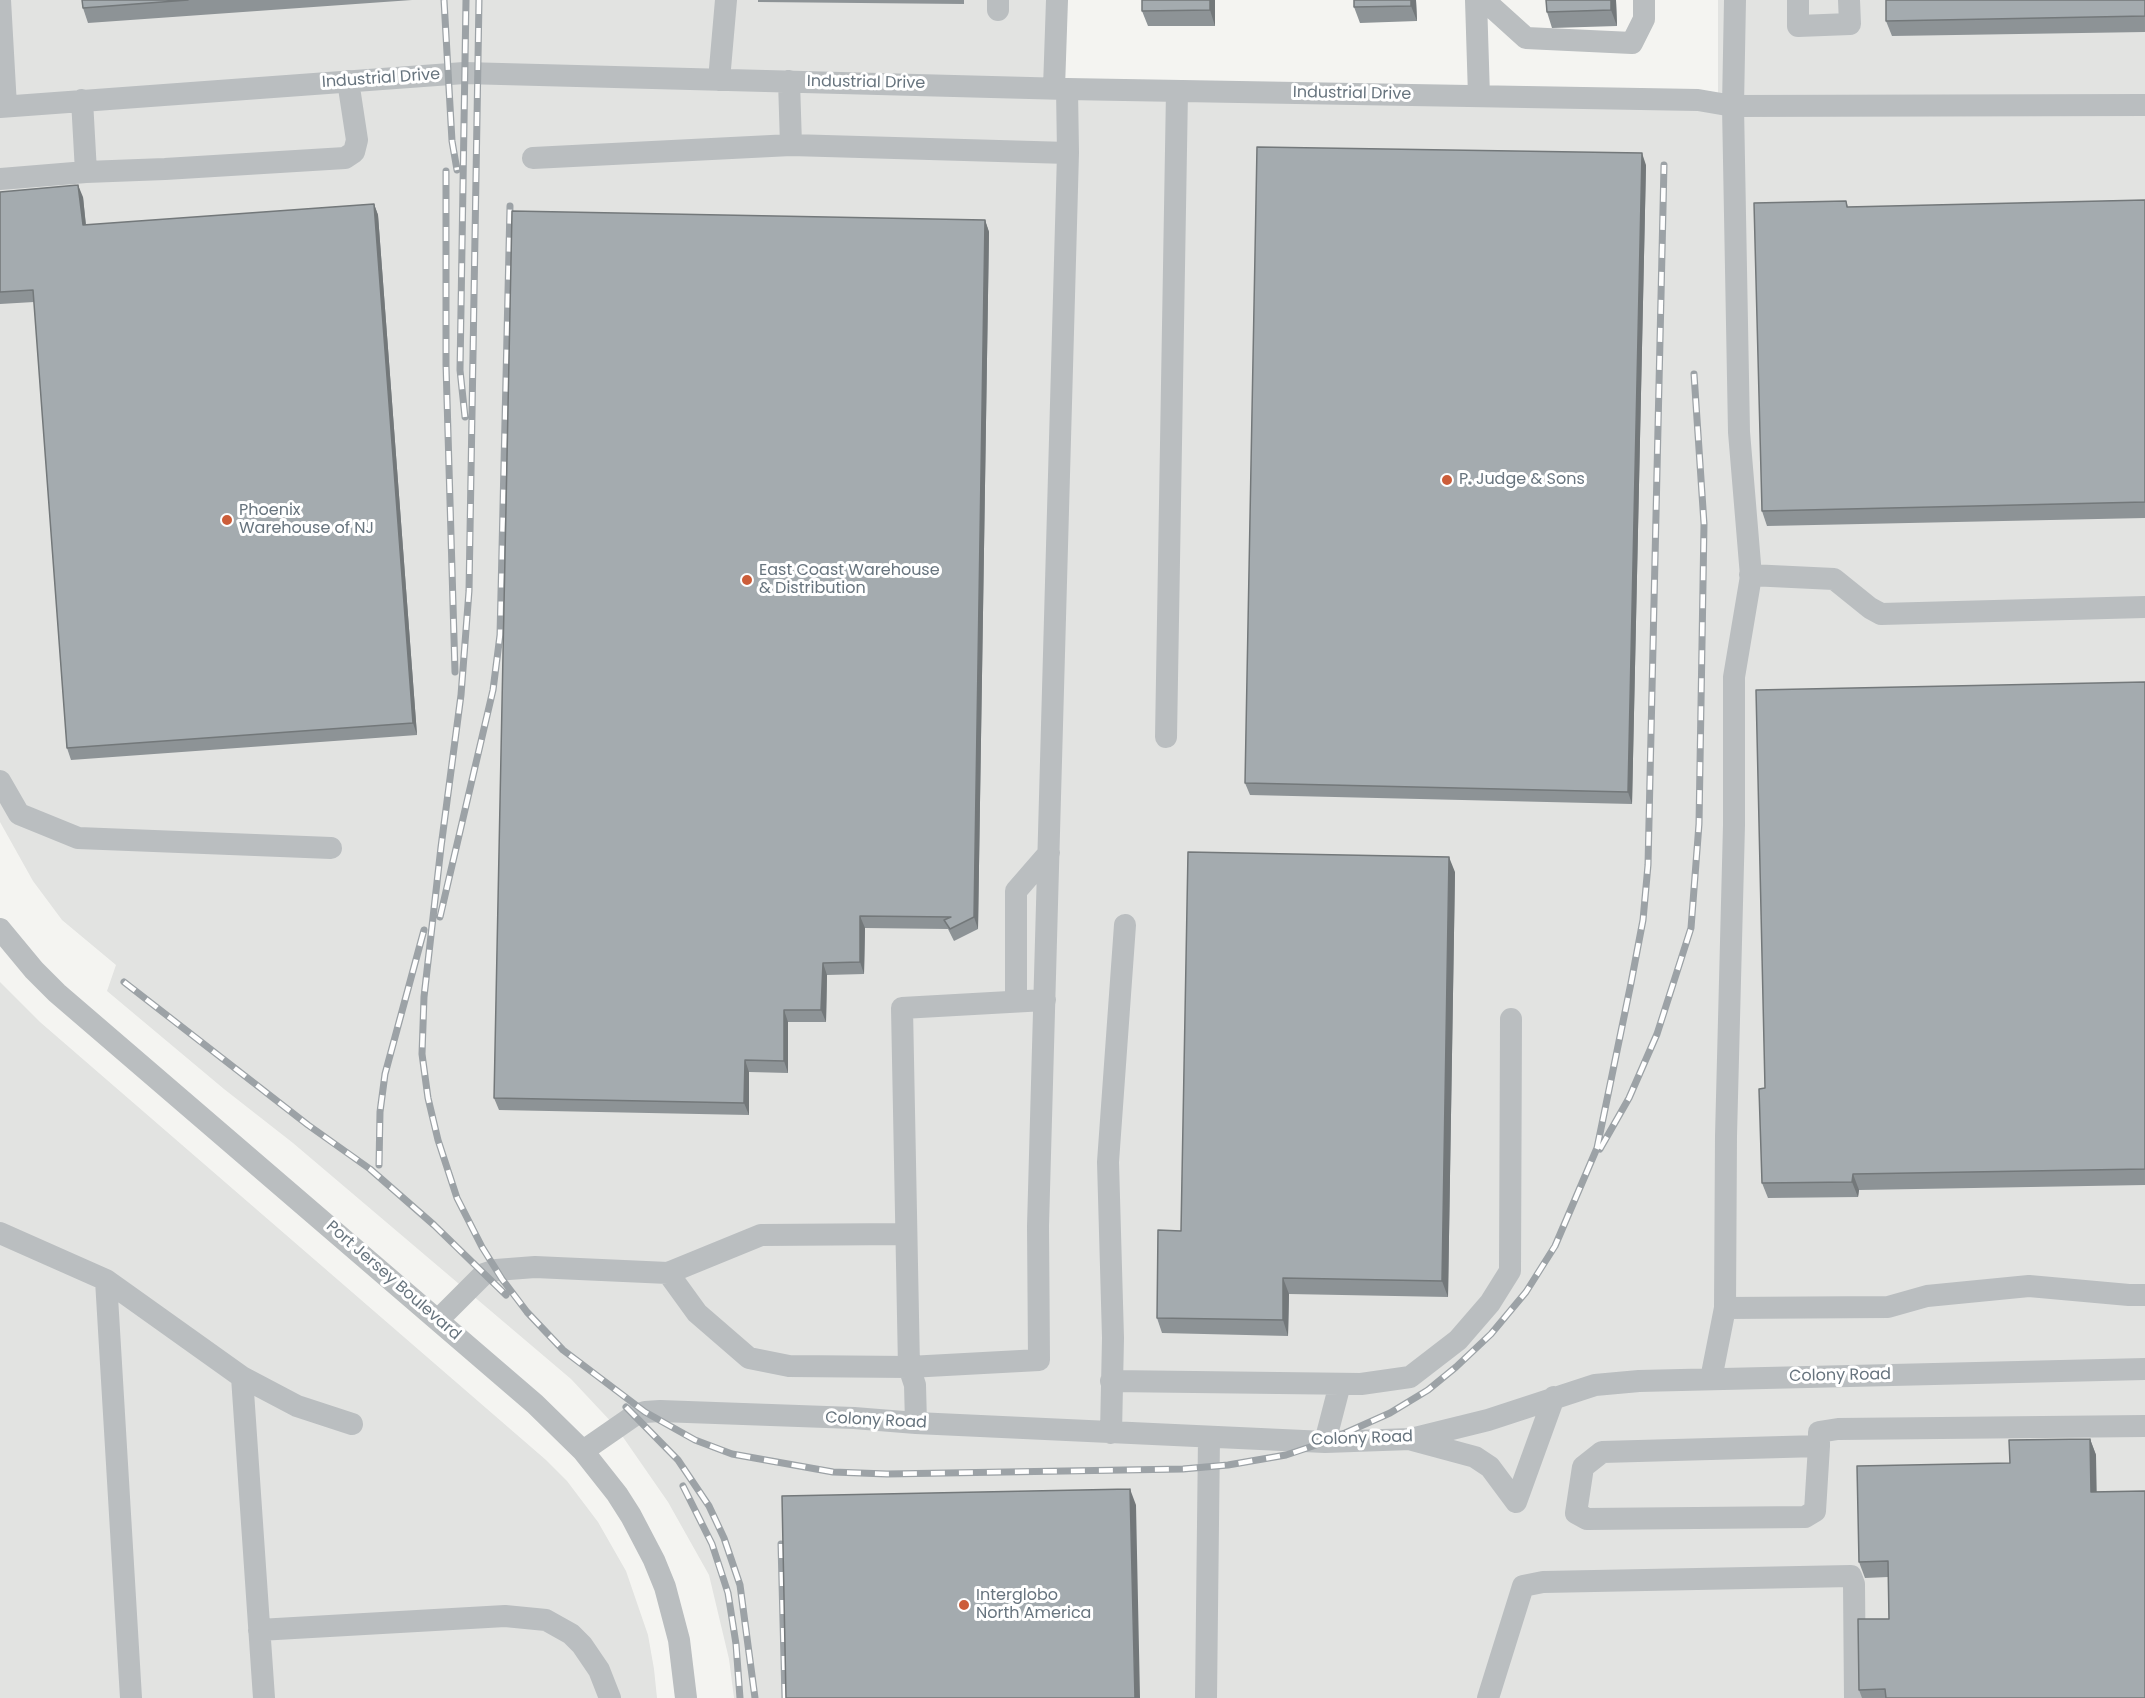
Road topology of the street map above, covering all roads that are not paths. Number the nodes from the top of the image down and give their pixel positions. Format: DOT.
graph roads {
  1 [pos="0,0"];
  2 [pos="726,0"];
  3 [pos="1057,0"];
  4 [pos="1476,0"];
  5 [pos="1484,0"];
  6 [pos="1644,0"];
  7 [pos="1735,0"];
  8 [pos="1798,0"];
  9 [pos="1850,0"];
  10 [pos="719,80"];
  11 [pos="348,81"];
  12 [pos="789,81"];
  13 [pos="1061,88"];
  14 [pos="1177,91"];
  15 [pos="1479,96"];
  16 [pos="82,100"];
  17 [pos="2145,105"];
  18 [pos="3,106"];
  19 [pos="1733,106"];
  20 [pos="792,145"];
  21 [pos="1068,153"];
  22 [pos="533,158"];
  23 [pos="86,172"];
  24 [pos="0,179"];
  25 [pos="1750,575"];
  26 [pos="2145,607"];
  27 [pos="1166,737"];
  28 [pos="0,781"];
  29 [pos="331,848"];
  30 [pos="1049,853"];
  31 [pos="1125,925"];
  32 [pos="0,928"];
  33 [pos="1045,1000"];
  34 [pos="1017,1001"];
  35 [pos="1511,1019"];
  36 [pos="0,1233"];
  37 [pos="906,1234"];
  38 [pos="668,1273"];
  39 [pos="106,1280"];
  40 [pos="2145,1295"];
  41 [pos="1725,1308"];
  42 [pos="438,1320"];
  43 [pos="909,1367"];
  44 [pos="2145,1369"];
  45 [pos="242,1377"];
  46 [pos="1711,1379"];
  47 [pos="1111,1381"];
  48 [pos="1341,1384"];
  49 [pos="1554,1397"];
  50 [pos="916,1423"];
  51 [pos="352,1424"];
  52 [pos="2145,1426"];
  53 [pos="1111,1433"];
  54 [pos="1209,1437"];
  55 [pos="1411,1439"];
  56 [pos="1325,1442"];
  57 [pos="1818,1446"];
  58 [pos="583,1451"];
  59 [pos="260,1630"];
  60 [pos="130,1698"];
  61 [pos="264,1698"];
  62 [pos="610,1698"];
  63 [pos="686,1698"];
  64 [pos="1206,1698"];
  65 [pos="1488,1698"];
  66 [pos="1855,1698"];
  1 -- 18 [label="street"];
  2 -- 10 [label="street"];
  3 -- 13 [label="street"];
  4 -- 15 [label="street"];
  5 -- 6 [label="street"];
  7 -- 19 [label="street"];
  8 -- 9 [label="street"];
  10 -- 11 [label="street, Industrial Drive"];
  10 -- 12 [label="street, Industrial Drive"];
  11 -- 16 [label="street, Industrial Drive"];
  11 -- 23 [label="street"];
  12 -- 13 [label="street, Industrial Drive"];
  12 -- 20 [label="street"];
  13 -- 14 [label="street, Industrial Drive"];
  13 -- 21 [label="street"];
  14 -- 15 [label="street, Industrial Drive"];
  14 -- 27 [label="street"];
  15 -- 19 [label="street, Industrial Drive"];
  16 -- 18 [label="street, Industrial Drive"];
  16 -- 23 [label="street"];
  17 -- 19 [label="street, Industrial Drive"];
  19 -- 25 [label="street"];
  20 -- 21 [label="street"];
  20 -- 22 [label="street"];
  21 -- 30 [label="street"];
  23 -- 24 [label="street"];
  25 -- 26 [label="street"];
  25 -- 41 [label="street"];
  28 -- 29 [label="street"];
  30 -- 33 [label="street"];
  30 -- 34 [label="street"];
  31 -- 47 [label="street"];
  32 -- 42 [label="street, Port Jersey Boulevard"];
  33 -- 34 [label="street"];
  33 -- 43 [label="street"];
  34 -- 37 [label="street"];
  35 -- 48 [label="street"];
  36 -- 39 [label="street"];
  37 -- 38 [label="street"];
  37 -- 43 [label="street"];
  38 -- 42 [label="street"];
  38 -- 43 [label="street"];
  39 -- 45 [label="street"];
  39 -- 60 [label="street"];
  40 -- 41 [label="street"];
  41 -- 46 [label="street"];
  42 -- 58 [label="street, Port Jersey Boulevard"];
  43 -- 50 [label="street"];
  44 -- 46 [label="street, Colony Road"];
  45 -- 51 [label="street"];
  45 -- 59 [label="street"];
  46 -- 49 [label="street, Colony Road"];
  47 -- 48 [label="street"];
  47 -- 53 [label="street"];
  48 -- 56 [label="street"];
  49 -- 55 [label="street, Colony Road"];
  49 -- 55 [label="street"];
  50 -- 53 [label="street, Colony Road"];
  50 -- 58 [label="street, Colony Road"];
  52 -- 57 [label="street"];
  53 -- 54 [label="street, Colony Road"];
  54 -- 56 [label="street, Colony Road"];
  54 -- 64 [label="street"];
  55 -- 56 [label="street, Colony Road"];
  57 -- 57 [label="street"];
  58 -- 63 [label="street, Port Jersey Boulevard"];
  59 -- 61 [label="street"];
  59 -- 62 [label="street"];
  65 -- 66 [label="street"];
}
